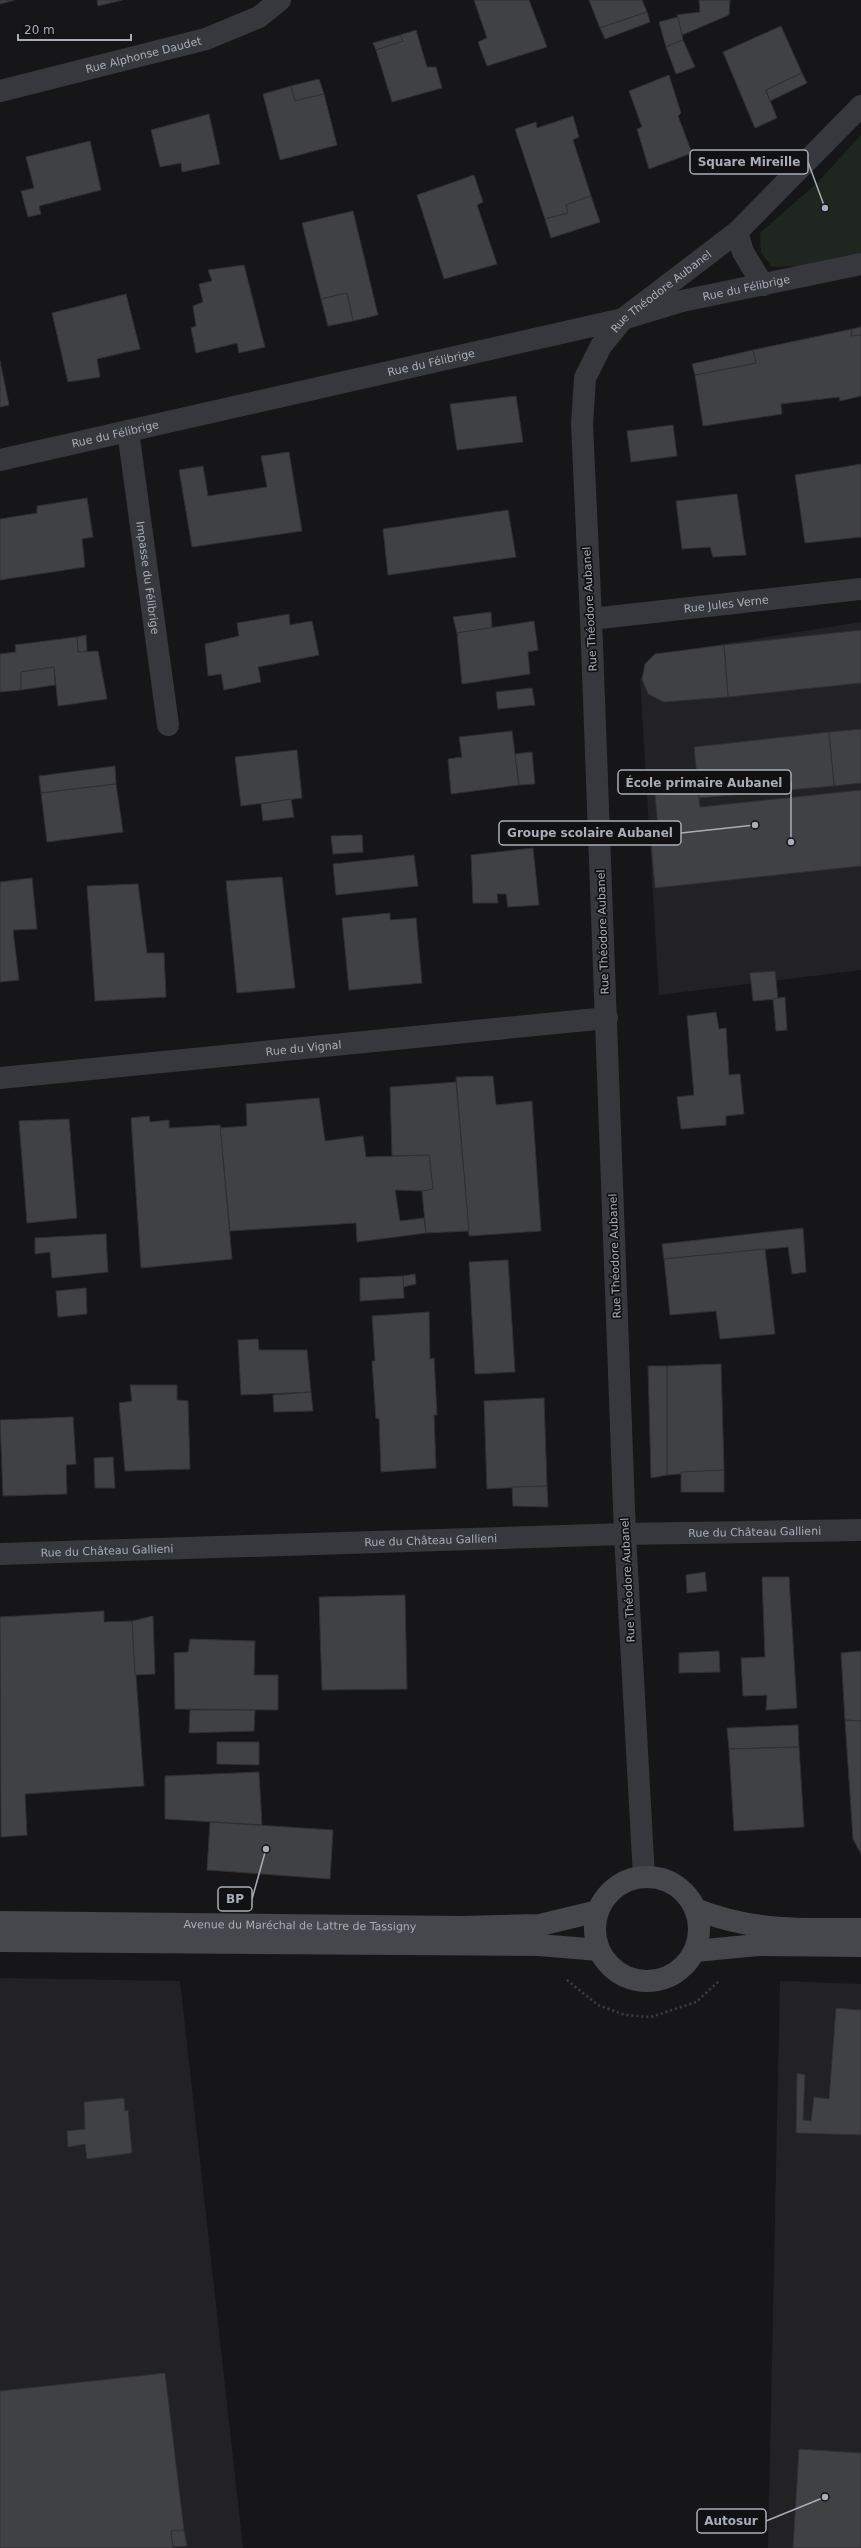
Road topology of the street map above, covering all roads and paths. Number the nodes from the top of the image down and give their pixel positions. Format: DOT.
graph roads {
  1 [pos="280,0"];
  2 [pos="0,92"];
  3 [pos="861,106"];
  4 [pos="737,232"];
  5 [pos="861,264"];
  6 [pos="763,285"];
  7 [pos="623,319"];
  8 [pos="128,431"];
  9 [pos="0,460"];
  10 [pos="861,589"];
  11 [pos="591,619"];
  12 [pos="168,725"];
  13 [pos="607,1018"];
  14 [pos="0,1078"];
  15 [pos="861,1530"];
  16 [pos="625,1534"];
  17 [pos="0,1554"];
  18 [pos="644,1877"];
  19 [pos="695,1910"];
  20 [pos="598,1911"];
  21 [pos="0,1922"];
  22 [pos="861,1929"];
  23 [pos="0,1941"];
  24 [pos="861,1946"];
  25 [pos="599,1950"];
  26 [pos="695,1951"];
  1 -- 2 [label="street, Rue Alphonse Daudet"];
  3 -- 4 [label="street, Rue Théodore Aubanel"];
  4 -- 6 [label="street"];
  4 -- 7 [label="street, Rue Théodore Aubanel"];
  5 -- 6 [label="street, Rue du Félibrige"];
  6 -- 7 [label="street, Rue du Félibrige"];
  7 -- 8 [label="street, Rue du Félibrige"];
  7 -- 11 [label="street, Rue Théodore Aubanel"];
  8 -- 9 [label="street, Rue du Félibrige"];
  8 -- 12 [label="street, Impasse du Félibrige"];
  10 -- 11 [label="street, Rue Jules Verne"];
  11 -- 13 [label="street, Rue Théodore Aubanel"];
  13 -- 14 [label="street, Rue du Vignal"];
  13 -- 16 [label="street, Rue Théodore Aubanel"];
  15 -- 16 [label="street, Rue du Château Gallieni"];
  16 -- 17 [label="street, Rue du Château Gallieni"];
  16 -- 18 [label="street, Rue Théodore Aubanel"];
  18 -- 19 [label="main road"];
  18 -- 20 [label="main road"];
  19 -- 22 [label="main road"];
  19 -- 26 [label="main road"];
  20 -- 21 [label="main road, Avenue du Maréchal de Lattre de Tassigny"];
  20 -- 25 [label="main road"];
  23 -- 25 [label="main road, Avenue du Maréchal de Lattre de Tassigny"];
  24 -- 26 [label="main road"];
  25 -- 26 [label="main road"];
}
